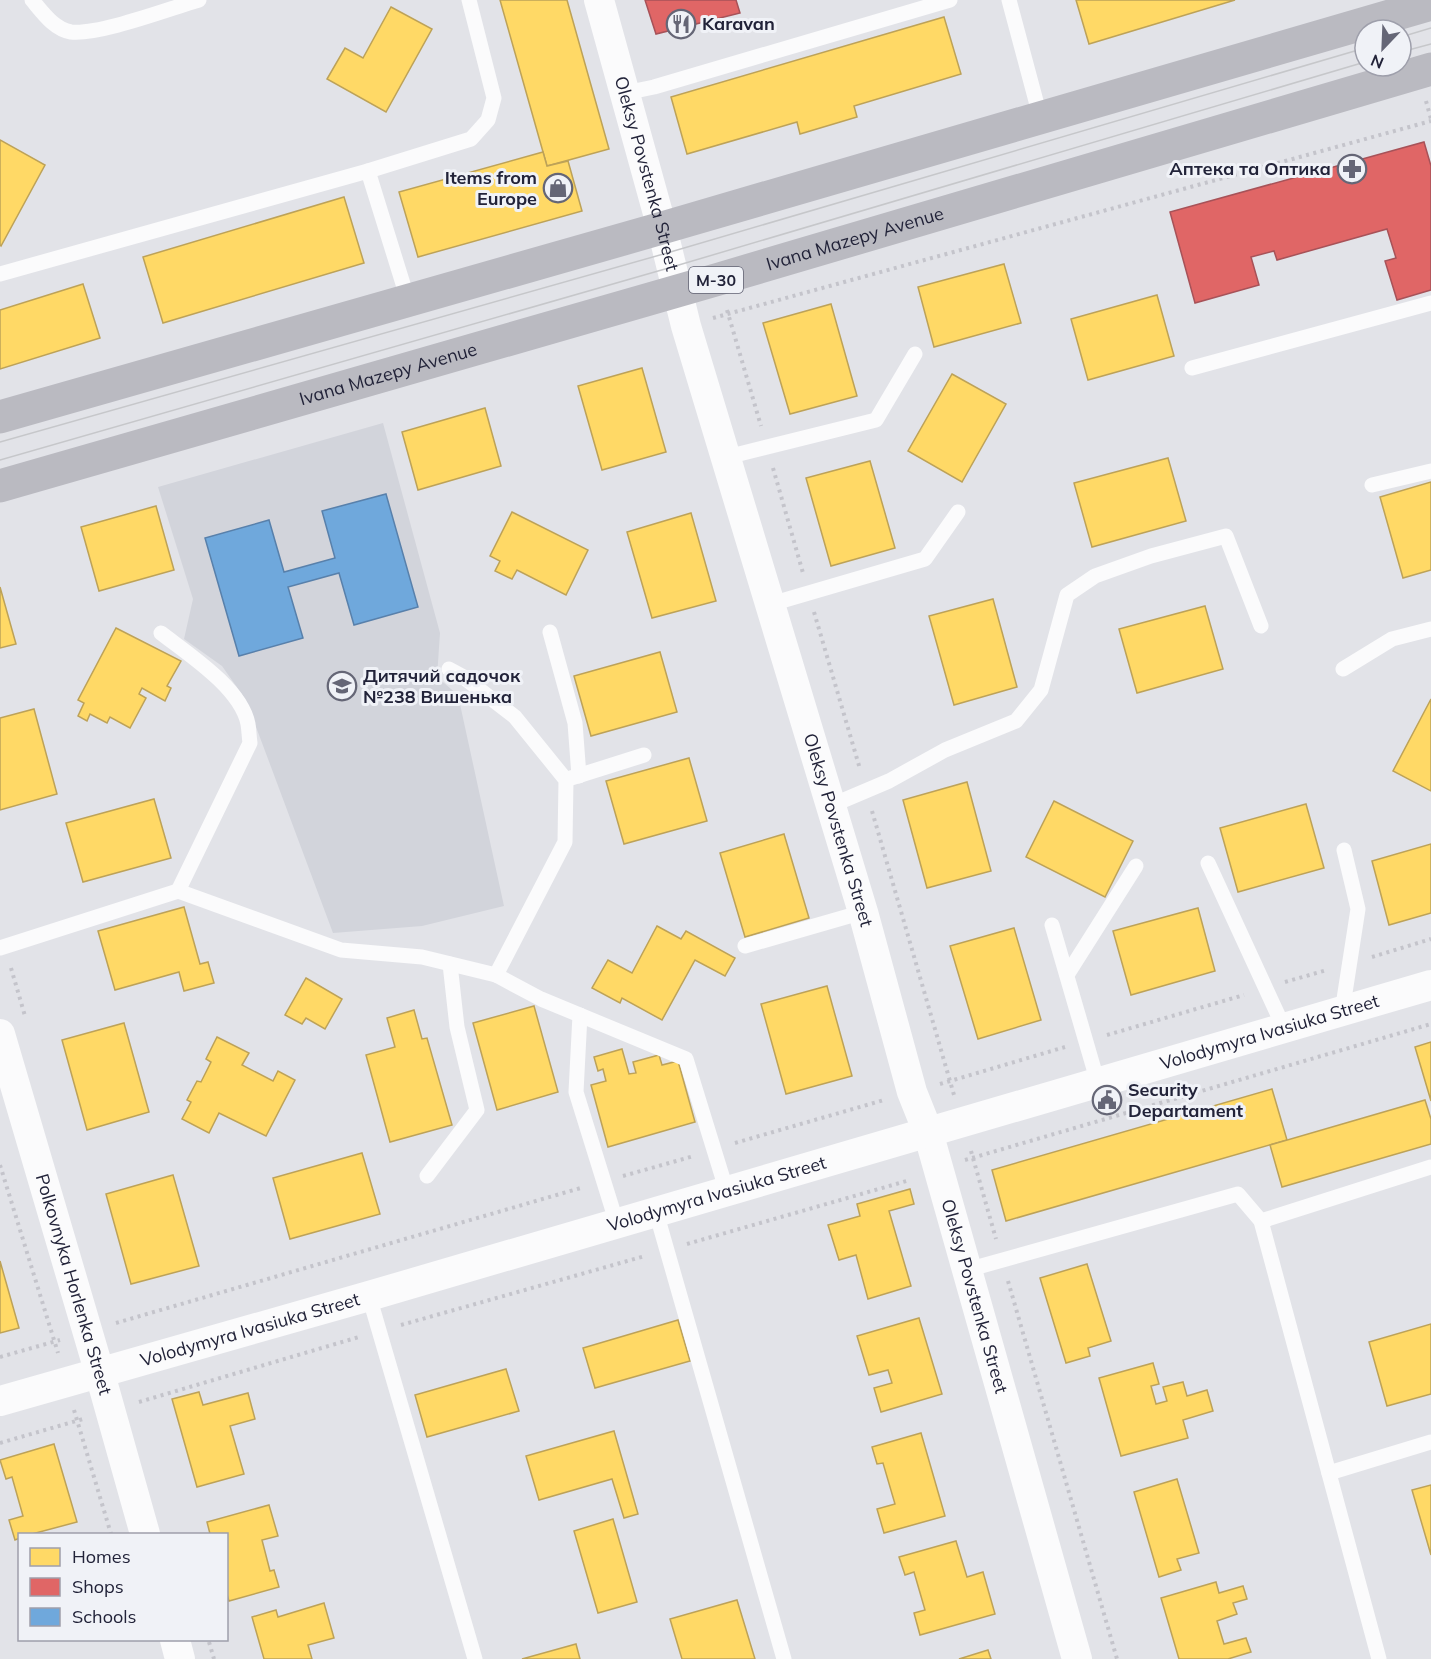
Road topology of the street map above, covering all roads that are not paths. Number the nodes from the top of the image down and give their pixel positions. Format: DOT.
graph roads {
  1 [pos="32,0"];
  2 [pos="199,0"];
  3 [pos="469,0"];
  4 [pos="599,0"];
  5 [pos="950,0"];
  6 [pos="1009,0"];
  7 [pos="1431,3"];
  8 [pos="1431,69"];
  9 [pos="625,93"];
  10 [pos="1040,116"];
  11 [pos="368,171"];
  12 [pos="662,228"];
  13 [pos="0,274"];
  14 [pos="678,291"];
  15 [pos="408,300"];
  16 [pos="1431,303"];
  17 [pos="915,354"];
  18 [pos="1192,368"];
  19 [pos="0,417"];
  20 [pos="727,456"];
  21 [pos="1431,471"];
  22 [pos="1372,485"];
  23 [pos="0,486"];
  24 [pos="958,512"];
  25 [pos="771,604"];
  26 [pos="1261,626"];
  27 [pos="1431,628"];
  28 [pos="550,632"];
  29 [pos="160,633"];
  30 [pos="449,669"];
  31 [pos="1343,669"];
  32 [pos="644,755"];
  33 [pos="572,778"];
  34 [pos="830,806"];
  35 [pos="1344,850"];
  36 [pos="1208,863"];
  37 [pos="1136,866"];
  38 [pos="178,891"];
  39 [pos="863,912"];
  40 [pos="1053,926"];
  41 [pos="745,946"];
  42 [pos="0,948"];
  43 [pos="450,964"];
  44 [pos="496,975"];
  45 [pos="1067,975"];
  46 [pos="1431,986"];
  47 [pos="1342,1011"];
  48 [pos="580,1015"];
  49 [pos="1284,1028"];
  50 [pos="0,1034"];
  51 [pos="1098,1083"];
  52 [pos="928,1132"];
  53 [pos="1431,1167"];
  54 [pos="427,1176"];
  55 [pos="727,1191"];
  56 [pos="656,1212"];
  57 [pos="1261,1221"];
  58 [pos="617,1224"];
  59 [pos="968,1270"];
  60 [pos="369,1296"];
  61 [pos="100,1374"];
  62 [pos="0,1401"];
  63 [pos="1431,1442"];
  64 [pos="1329,1473"];
  65 [pos="145,1533"];
  66 [pos="175,1641"];
  67 [pos="180,1659"];
  68 [pos="475,1659"];
  69 [pos="784,1659"];
  70 [pos="1077,1659"];
  71 [pos="1379,1659"];
  1 -- 2 [label="lane"];
  3 -- 11 [label="lane"];
  4 -- 9 [label="street, Oleksy Povstenka Street"];
  5 -- 9 [label="lane"];
  6 -- 10 [label="lane"];
  7 -- 10 [label="highway"];
  8 -- 14 [label="highway, Ivana Mazepy Avenue / М-30"];
  9 -- 12 [label="street, Oleksy Povstenka Street"];
  10 -- 12 [label="highway"];
  11 -- 13 [label="lane"];
  11 -- 15 [label="lane"];
  12 -- 14 [label="street, Oleksy Povstenka Street"];
  12 -- 15 [label="highway"];
  14 -- 20 [label="street, Oleksy Povstenka Street"];
  14 -- 23 [label="highway, Ivana Mazepy Avenue / М-30"];
  15 -- 19 [label="highway"];
  16 -- 18 [label="lane"];
  17 -- 20 [label="lane"];
  20 -- 25 [label="street, Oleksy Povstenka Street"];
  21 -- 22 [label="lane"];
  24 -- 25 [label="lane"];
  25 -- 34 [label="street, Oleksy Povstenka Street"];
  26 -- 34 [label="lane"];
  27 -- 31 [label="lane"];
  28 -- 33 [label="lane"];
  29 -- 38 [label="lane"];
  30 -- 33 [label="lane"];
  32 -- 33 [label="lane"];
  33 -- 44 [label="lane"];
  34 -- 39 [label="street, Oleksy Povstenka Street"];
  35 -- 47 [label="lane"];
  36 -- 49 [label="lane"];
  37 -- 45 [label="lane"];
  38 -- 42 [label="lane"];
  38 -- 43 [label="lane"];
  39 -- 41 [label="lane"];
  39 -- 52 [label="street, Oleksy Povstenka Street"];
  40 -- 45 [label="lane"];
  43 -- 44 [label="lane"];
  43 -- 54 [label="lane"];
  44 -- 48 [label="lane"];
  45 -- 51 [label="lane"];
  46 -- 47 [label="street, Volodymyra Ivasiuka Street"];
  47 -- 49 [label="street, Volodymyra Ivasiuka Street"];
  48 -- 55 [label="lane"];
  48 -- 58 [label="lane"];
  49 -- 51 [label="street, Volodymyra Ivasiuka Street"];
  50 -- 61 [label="street, Polkovnyka Horlenka Street"];
  51 -- 52 [label="street, Volodymyra Ivasiuka Street"];
  52 -- 55 [label="street, Volodymyra Ivasiuka Street"];
  52 -- 59 [label="street, Oleksy Povstenka Street"];
  53 -- 57 [label="lane"];
  55 -- 56 [label="street, Volodymyra Ivasiuka Street"];
  56 -- 58 [label="street, Volodymyra Ivasiuka Street"];
  56 -- 69 [label="lane"];
  57 -- 59 [label="lane"];
  57 -- 64 [label="lane"];
  58 -- 60 [label="street, Volodymyra Ivasiuka Street"];
  59 -- 70 [label="street, Oleksy Povstenka Street"];
  60 -- 61 [label="street, Volodymyra Ivasiuka Street"];
  60 -- 68 [label="lane"];
  61 -- 62 [label="street, Volodymyra Ivasiuka Street"];
  61 -- 65 [label="street, Polkovnyka Horlenka Street"];
  63 -- 64 [label="lane"];
  64 -- 71 [label="lane"];
  66 -- 67 [label="street"];
}
